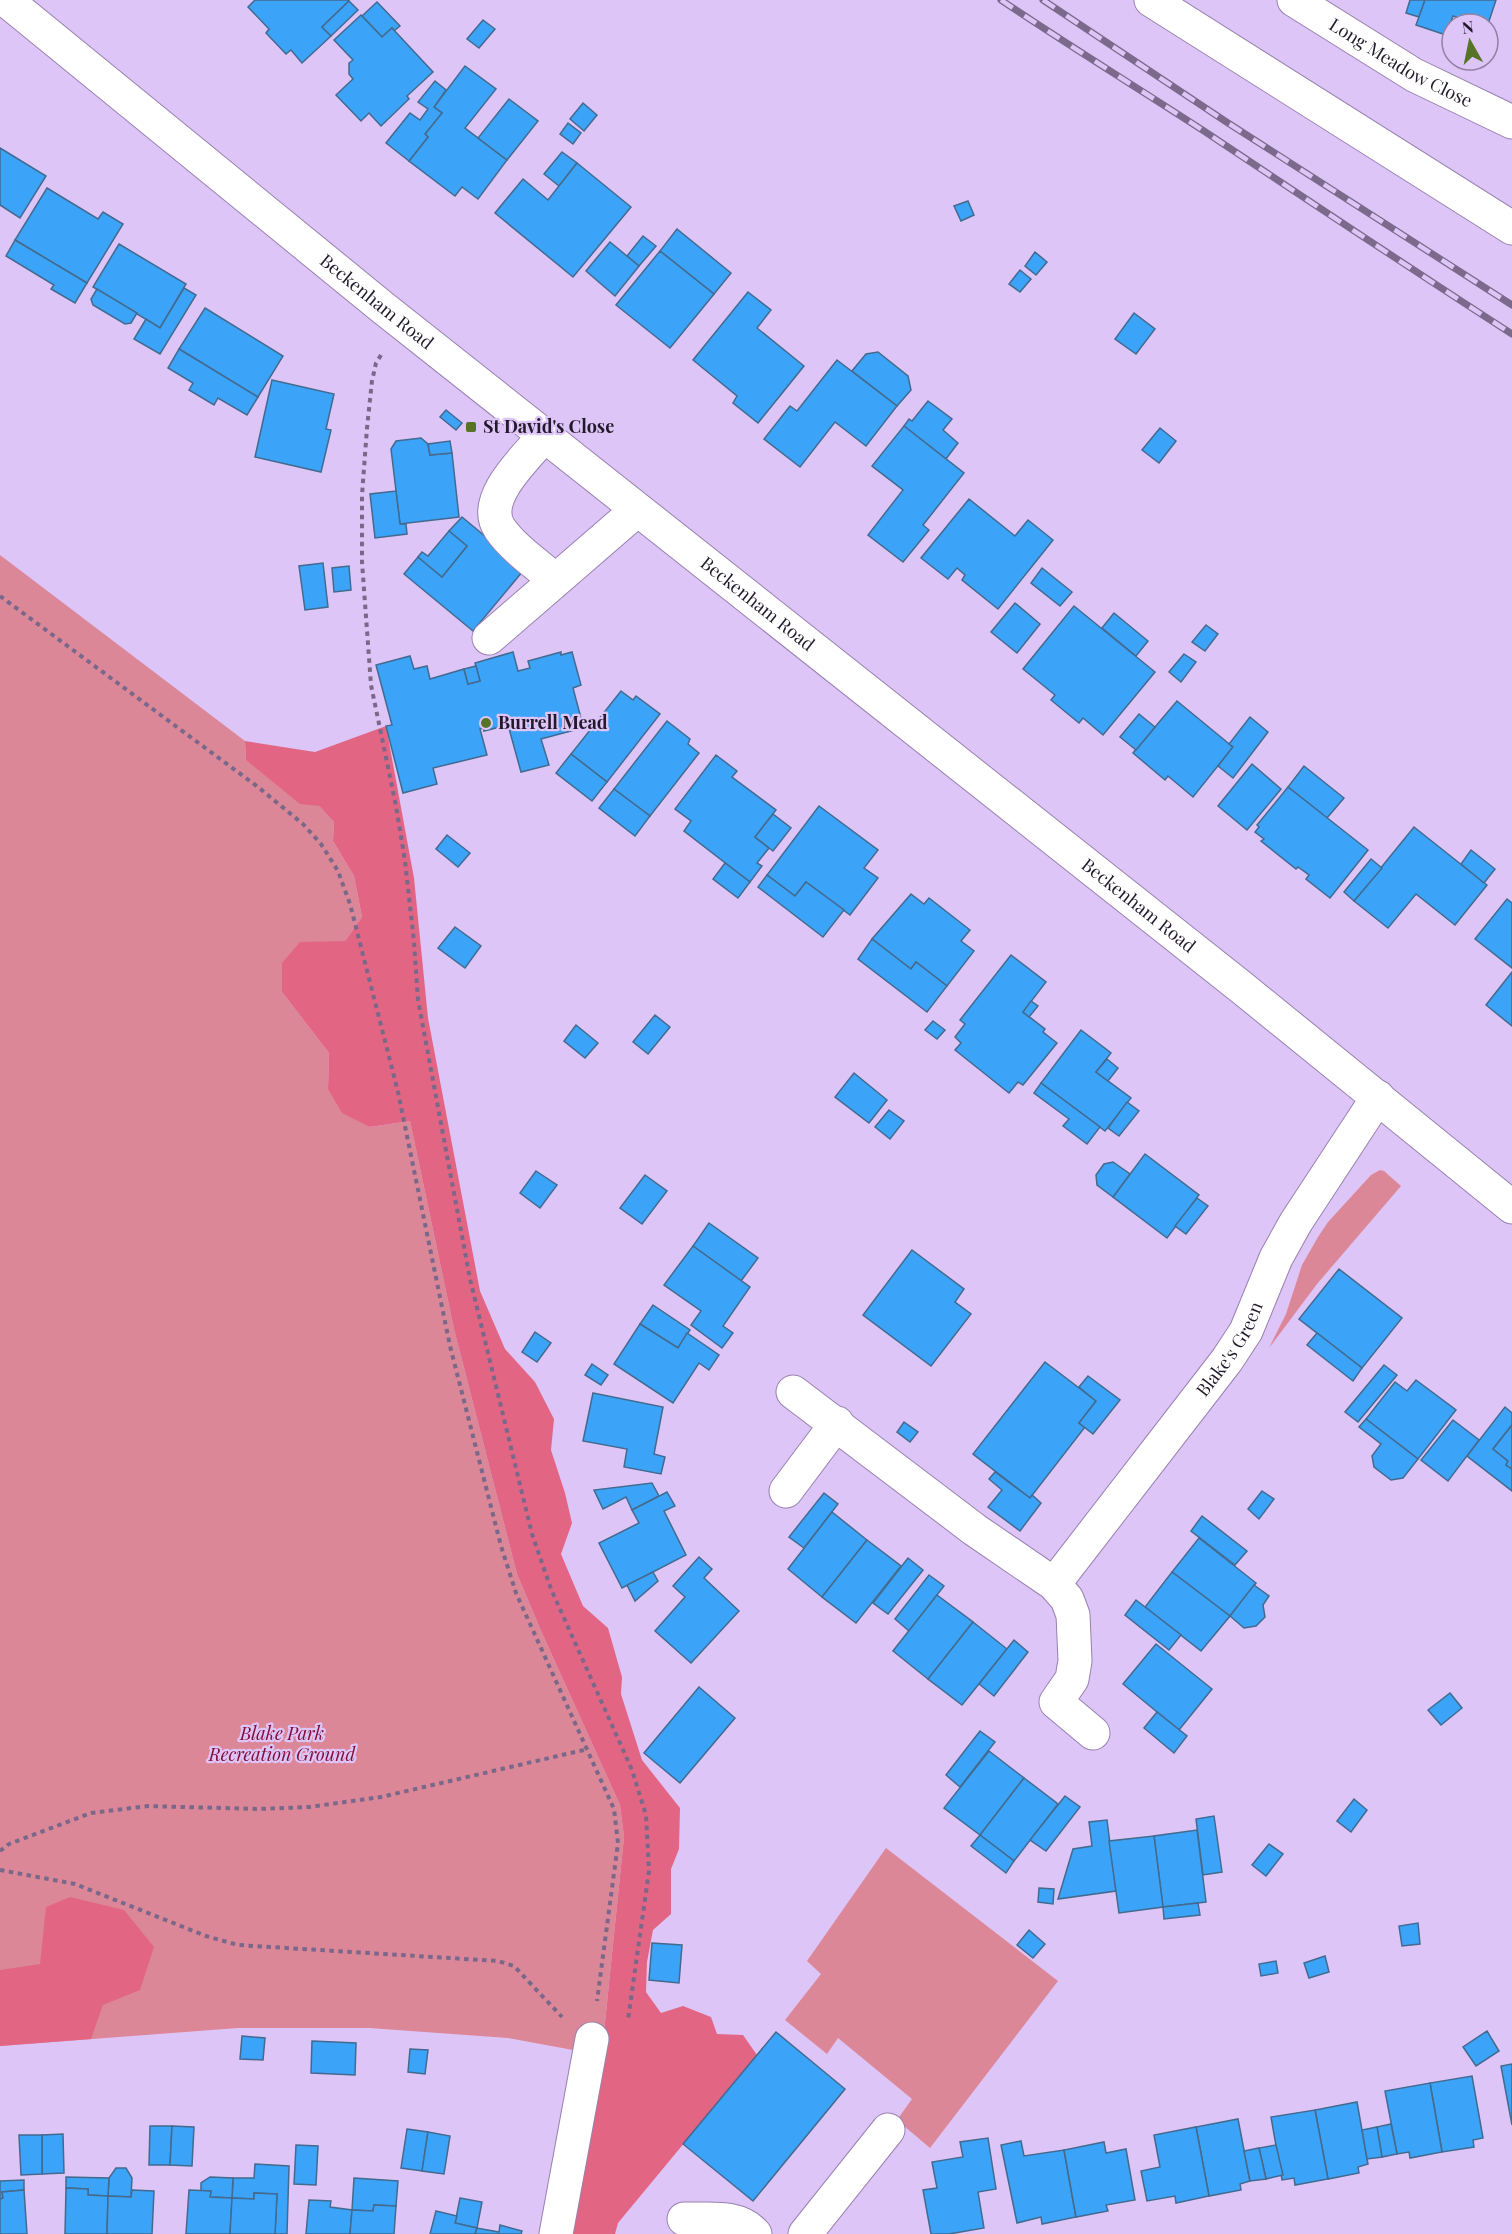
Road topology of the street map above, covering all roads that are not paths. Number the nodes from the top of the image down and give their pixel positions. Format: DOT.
graph roads {
  1 [pos="6,0"];
  2 [pos="1151,0"];
  3 [pos="1294,0"];
  4 [pos="1511,119"];
  5 [pos="1512,228"];
  6 [pos="545,435"];
  7 [pos="638,510"];
  8 [pos="555,580"];
  9 [pos="489,638"];
  10 [pos="1378,1097"];
  11 [pos="1512,1207"];
  12 [pos="793,1392"];
  13 [pos="837,1424"];
  14 [pos="786,1491"];
  15 [pos="1054,1584"];
  16 [pos="1093,1733"];
  17 [pos="580,2030"];
  18 [pos="888,2130"];
  19 [pos="684,2219"];
  20 [pos="556,2234"];
  21 [pos="755,2234"];
  22 [pos="805,2234"];
  1 -- 6 [label="main road, Beckenham Road"];
  2 -- 5 [label="main road"];
  3 -- 4 [label="main road, Long Meadow Close"];
  6 -- 7 [label="main road, Beckenham Road"];
  6 -- 8 [label="main road"];
  7 -- 8 [label="main road"];
  7 -- 10 [label="main road, Beckenham Road"];
  8 -- 9 [label="main road"];
  10 -- 11 [label="main road, Beckenham Road"];
  10 -- 15 [label="main road, Blake's Green"];
  12 -- 13 [label="main road"];
  13 -- 14 [label="main road"];
  13 -- 15 [label="main road"];
  15 -- 16 [label="main road"];
  17 -- 20 [label="main road"];
  18 -- 22 [label="main road"];
  19 -- 21 [label="main road"];
}
